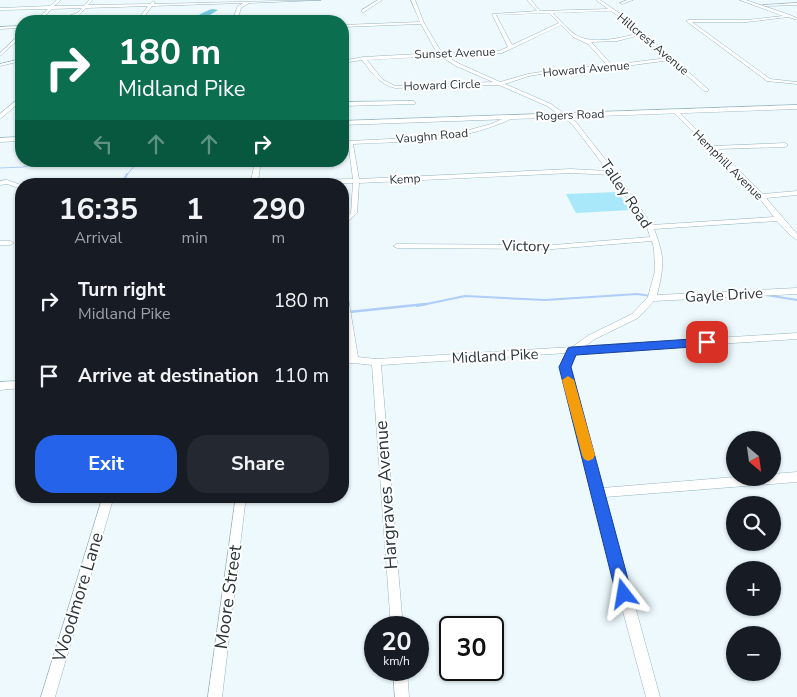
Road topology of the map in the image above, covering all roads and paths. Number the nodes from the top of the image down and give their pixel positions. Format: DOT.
graph roads {
  1 [pos="59,0"];
  2 [pos="92,0"];
  3 [pos="155,0"];
  4 [pos="291,0"];
  5 [pos="319,0"];
  6 [pos="380,0"];
  7 [pos="413,0"];
  8 [pos="529,0"];
  9 [pos="598,0"];
  10 [pos="631,0"];
  11 [pos="742,0"];
  12 [pos="216,2"];
  13 [pos="248,2"];
  14 [pos="622,3"];
  15 [pos="797,4"];
  16 [pos="151,5"];
  17 [pos="757,5"];
  18 [pos="85,6"];
  19 [pos="51,7"];
  20 [pos="0,9"];
  21 [pos="611,10"];
  22 [pos="363,11"];
  23 [pos="539,12"];
  24 [pos="550,12"];
  25 [pos="43,15"];
  26 [pos="74,15"];
  27 [pos="144,15"];
  28 [pos="237,15"];
  29 [pos="789,16"];
  30 [pos="797,19"];
  31 [pos="422,23"];
  32 [pos="561,24"];
  33 [pos="349,26"];
  34 [pos="15,27"];
  35 [pos="0,28"];
  36 [pos="641,34"];
  37 [pos="15,41"];
  38 [pos="586,41"];
  39 [pos="511,48"];
  40 [pos="440,54"];
  41 [pos="0,55"];
  42 [pos="364,58"];
  43 [pos="670,59"];
  44 [pos="15,61"];
  45 [pos="349,61"];
  46 [pos="0,65"];
  47 [pos="611,66"];
  48 [pos="503,83"];
  49 [pos="797,83"];
  50 [pos="706,90"];
  51 [pos="412,103"];
  52 [pos="15,104"];
  53 [pos="349,104"];
  54 [pos="797,107"];
  55 [pos="676,112"];
  56 [pos="566,115"];
  57 [pos="0,116"];
  58 [pos="511,117"];
  59 [pos="349,123"];
  60 [pos="15,139"];
  61 [pos="0,140"];
  62 [pos="785,145"];
  63 [pos="710,148"];
  64 [pos="613,173"];
  65 [pos="349,181"];
  66 [pos="356,181"];
  67 [pos="0,183"];
  68 [pos="15,184"];
  69 [pos="797,193"];
  70 [pos="761,196"];
  71 [pos="349,217"];
  72 [pos="778,219"];
  73 [pos="650,227"];
  74 [pos="797,238"];
  75 [pos="655,239"];
  76 [pos="0,243"];
  77 [pos="10,243"];
  78 [pos="397,246"];
  79 [pos="797,291"];
  80 [pos="652,298"];
  81 [pos="349,329"];
  82 [pos="797,336"];
  83 [pos="572,351"];
  84 [pos="349,360"];
  85 [pos="354,360"];
  86 [pos="376,362"];
  87 [pos="15,385"];
  88 [pos="0,386"];
  89 [pos="797,477"];
  90 [pos="599,493"];
  91 [pos="107,503"];
  92 [pos="240,503"];
  93 [pos="395,616"];
  94 [pos="401,681"];
  95 [pos="48,697"];
  96 [pos="215,697"];
  97 [pos="402,697"];
  98 [pos="654,697"];
  1 -- 19 [label="street"];
  2 -- 18 [label="street"];
  3 -- 16 [label="street"];
  4 -- 5 [label="street"];
  4 -- 13 [label="street"];
  6 -- 22 [label="street"];
  7 -- 31 [label="street, Talley Road"];
  8 -- 23 [label="street"];
  9 -- 21 [label="street, Hillcrest Avenue"];
  10 -- 14 [label="street"];
  11 -- 17 [label="street"];
  12 -- 13 [label="street"];
  12 -- 16 [label="street"];
  13 -- 28 [label="street"];
  15 -- 17 [label="street"];
  16 -- 18 [label="street"];
  16 -- 27 [label="street"];
  17 -- 29 [label="street"];
  18 -- 19 [label="street"];
  18 -- 26 [label="street"];
  19 -- 20 [label="street"];
  19 -- 25 [label="street"];
  21 -- 24 [label="street"];
  21 -- 36 [label="street, Hillcrest Avenue"];
  23 -- 24 [label="street"];
  23 -- 39 [label="street"];
  24 -- 32 [label="street"];
  29 -- 30 [label="street"];
  29 -- 49 [label="street"];
  31 -- 33 [label="street"];
  31 -- 40 [label="street, Talley Road"];
  32 -- 38 [label="street"];
  32 -- 39 [label="street, Sunset Avenue"];
  34 -- 35 [label="street"];
  36 -- 38 [label="street"];
  36 -- 43 [label="street, Hillcrest Avenue"];
  37 -- 41 [label="street"];
  38 -- 47 [label="street"];
  39 -- 40 [label="street, Sunset Avenue"];
  40 -- 42 [label="street, Sunset Avenue"];
  40 -- 48 [label="street, Talley Road"];
  42 -- 45 [label="street, Sunset Avenue"];
  42 -- 48 [label="street, Howard Circle"];
  43 -- 47 [label="street, Howard Avenue"];
  43 -- 50 [label="street, Hillcrest Avenue"];
  44 -- 46 [label="street"];
  47 -- 48 [label="street, Howard Avenue"];
  48 -- 56 [label="street, Talley Road"];
  51 -- 53 [label="street"];
  52 -- 57 [label="street"];
  54 -- 55 [label="street, Rogers Road"];
  55 -- 56 [label="street, Rogers Road"];
  55 -- 63 [label="street, Hemphill Avenue"];
  56 -- 58 [label="street, Rogers Road"];
  56 -- 64 [label="street, Talley Road"];
  58 -- 59 [label="street, Rogers Road"];
  58 -- 66 [label="street, Vaughn Road"];
  60 -- 61 [label="street"];
  62 -- 63 [label="street"];
  63 -- 70 [label="street, Hemphill Avenue"];
  64 -- 66 [label="street, Kemp"];
  64 -- 73 [label="street, Talley Road"];
  65 -- 66 [label="street, Kemp"];
  66 -- 71 [label="street"];
  67 -- 68 [label="street"];
  69 -- 70 [label="street"];
  70 -- 72 [label="street, Hemphill Avenue"];
  72 -- 73 [label="street"];
  72 -- 74 [label="street, Hemphill Avenue"];
  73 -- 75 [label="street, Talley Road"];
  75 -- 78 [label="street, Victory"];
  75 -- 80 [label="street, Talley Road"];
  76 -- 77 [label="street"];
  79 -- 80 [label="street, Gayle Drive"];
  80 -- 83 [label="street, Talley Road"];
  81 -- 85 [label="street"];
  82 -- 83 [label="street, Midland Pike"];
  83 -- 86 [label="street, Midland Pike"];
  83 -- 90 [label="street"];
  84 -- 85 [label="street, Midland Pike"];
  85 -- 86 [label="street, Midland Pike"];
  86 -- 93 [label="street, Hargraves Avenue"];
  87 -- 88 [label="street"];
  89 -- 90 [label="street"];
  90 -- 98 [label="street"];
  91 -- 95 [label="street, Woodmore Lane"];
  92 -- 96 [label="street, Moore Street"];
  94 -- 97 [label="street"];
}
